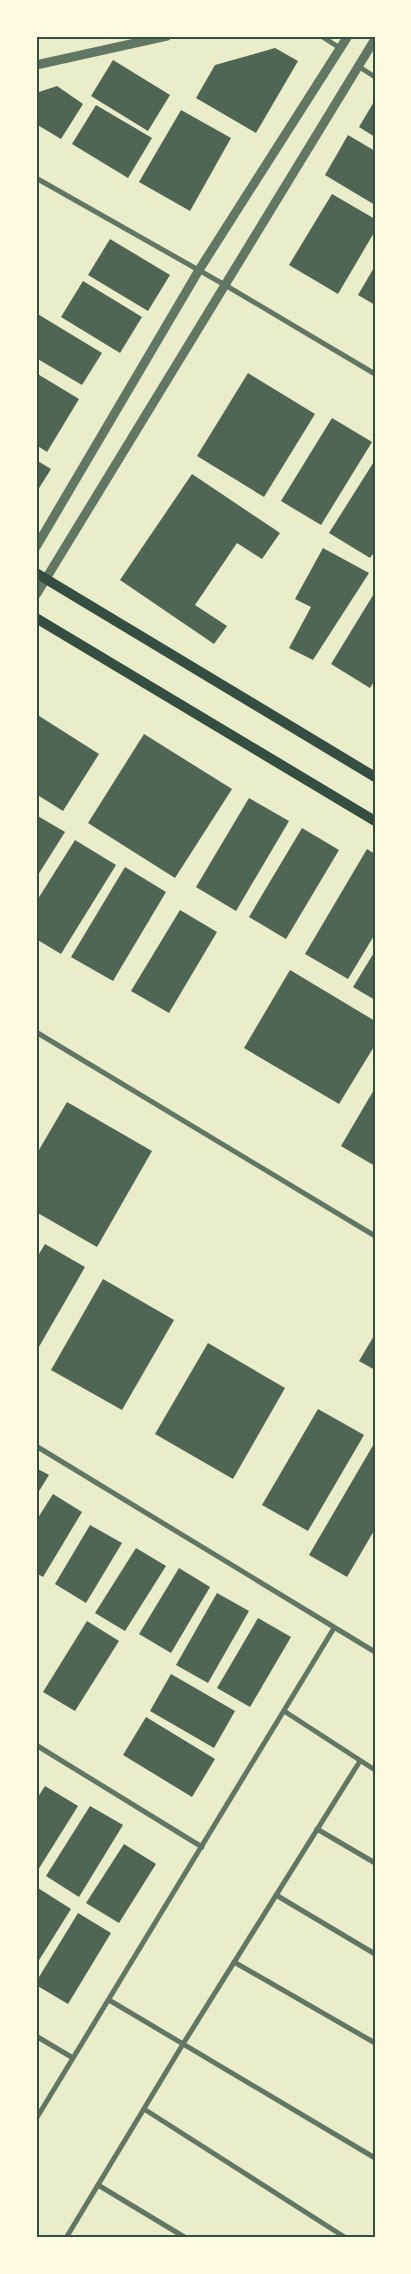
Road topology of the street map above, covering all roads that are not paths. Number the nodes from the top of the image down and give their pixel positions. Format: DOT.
graph roads {
  1 [pos="168,36"];
  2 [pos="321,36"];
  3 [pos="348,36"];
  4 [pos="375,39"];
  5 [pos="340,48"];
  6 [pos="36,65"];
  7 [pos="357,66"];
  8 [pos="375,77"];
  9 [pos="36,178"];
  10 [pos="200,270"];
  11 [pos="224,285"];
  12 [pos="375,374"];
  13 [pos="36,547"];
  14 [pos="36,573"];
  15 [pos="46,578"];
  16 [pos="36,595"];
  17 [pos="36,618"];
  18 [pos="375,777"];
  19 [pos="375,821"];
  20 [pos="36,1032"];
  21 [pos="375,1236"];
  22 [pos="36,1446"];
  23 [pos="334,1628"];
  24 [pos="375,1652"];
  25 [pos="284,1711"];
  26 [pos="36,1745"];
  27 [pos="360,1761"];
  28 [pos="375,1770"];
  29 [pos="317,1829"];
  30 [pos="202,1847"];
  31 [pos="375,1863"];
  32 [pos="276,1895"];
  33 [pos="375,1954"];
  34 [pos="234,1962"];
  35 [pos="109,2000"];
  36 [pos="36,2036"];
  37 [pos="375,2043"];
  38 [pos="183,2044"];
  39 [pos="73,2058"];
  40 [pos="144,2109"];
  41 [pos="36,2119"];
  42 [pos="375,2158"];
  43 [pos="98,2185"];
  44 [pos="66,2238"];
  45 [pos="186,2238"];
  46 [pos="346,2238"];
  1 -- 6 [label="street"];
  2 -- 5 [label="street"];
  3 -- 5 [label="street"];
  4 -- 7 [label="street"];
  5 -- 10 [label="street"];
  7 -- 8 [label="street"];
  7 -- 11 [label="street"];
  9 -- 10 [label="street"];
  10 -- 11 [label="street"];
  10 -- 13 [label="street"];
  11 -- 12 [label="street"];
  11 -- 15 [label="street"];
  14 -- 15 [label="main road"];
  15 -- 16 [label="street"];
  15 -- 18 [label="main road"];
  17 -- 19 [label="main road"];
  20 -- 21 [label="street"];
  22 -- 23 [label="street"];
  23 -- 24 [label="street"];
  23 -- 25 [label="street"];
  25 -- 27 [label="street"];
  25 -- 30 [label="street"];
  26 -- 30 [label="street"];
  27 -- 28 [label="street"];
  27 -- 29 [label="street"];
  29 -- 31 [label="street"];
  29 -- 32 [label="street"];
  30 -- 35 [label="street"];
  32 -- 33 [label="street"];
  32 -- 34 [label="street"];
  34 -- 37 [label="street"];
  34 -- 38 [label="street"];
  35 -- 38 [label="street"];
  35 -- 39 [label="street"];
  36 -- 39 [label="street"];
  38 -- 40 [label="street"];
  38 -- 42 [label="street"];
  39 -- 41 [label="street"];
  40 -- 43 [label="street"];
  40 -- 46 [label="street"];
  43 -- 44 [label="street"];
  43 -- 45 [label="street"];
}
